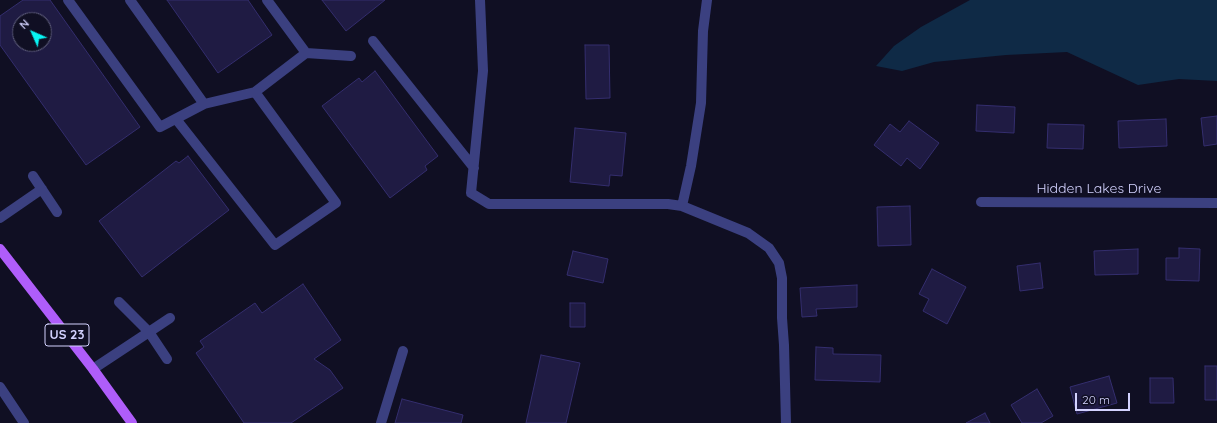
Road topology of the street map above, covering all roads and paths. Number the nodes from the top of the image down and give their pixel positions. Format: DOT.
graph roads {
  1 [pos="68,0"];
  2 [pos="130,0"];
  3 [pos="267,0"];
  4 [pos="480,0"];
  5 [pos="707,0"];
  6 [pos="373,41"];
  7 [pos="306,54"];
  8 [pos="351,56"];
  9 [pos="255,92"];
  10 [pos="204,104"];
  11 [pos="176,119"];
  12 [pos="474,168"];
  13 [pos="33,176"];
  14 [pos="42,189"];
  15 [pos="981,202"];
  16 [pos="1217,203"];
  17 [pos="682,206"];
  18 [pos="57,212"];
  19 [pos="0,218"];
  20 [pos="0,249"];
  21 [pos="119,302"];
  22 [pos="170,318"];
  23 [pos="148,332"];
  24 [pos="403,351"];
  25 [pos="167,359"];
  26 [pos="93,369"];
  27 [pos="0,387"];
  28 [pos="24,423"];
  29 [pos="132,423"];
  30 [pos="381,423"];
  31 [pos="786,423"];
  1 -- 11 [label="street"];
  2 -- 10 [label="street"];
  3 -- 7 [label="street"];
  4 -- 12 [label="street"];
  5 -- 17 [label="street"];
  6 -- 12 [label="street"];
  7 -- 8 [label="street"];
  7 -- 9 [label="street"];
  9 -- 10 [label="street"];
  9 -- 11 [label="street"];
  10 -- 11 [label="street"];
  12 -- 17 [label="street"];
  13 -- 14 [label="street"];
  14 -- 18 [label="street"];
  14 -- 19 [label="street"];
  15 -- 16 [label="street, Hidden Lakes Drive"];
  17 -- 31 [label="street"];
  20 -- 26 [label="main road, US 23"];
  21 -- 23 [label="street"];
  22 -- 23 [label="street"];
  23 -- 25 [label="street"];
  23 -- 26 [label="street"];
  24 -- 30 [label="street"];
  26 -- 29 [label="main road, US 23"];
  27 -- 28 [label="street"];
}
